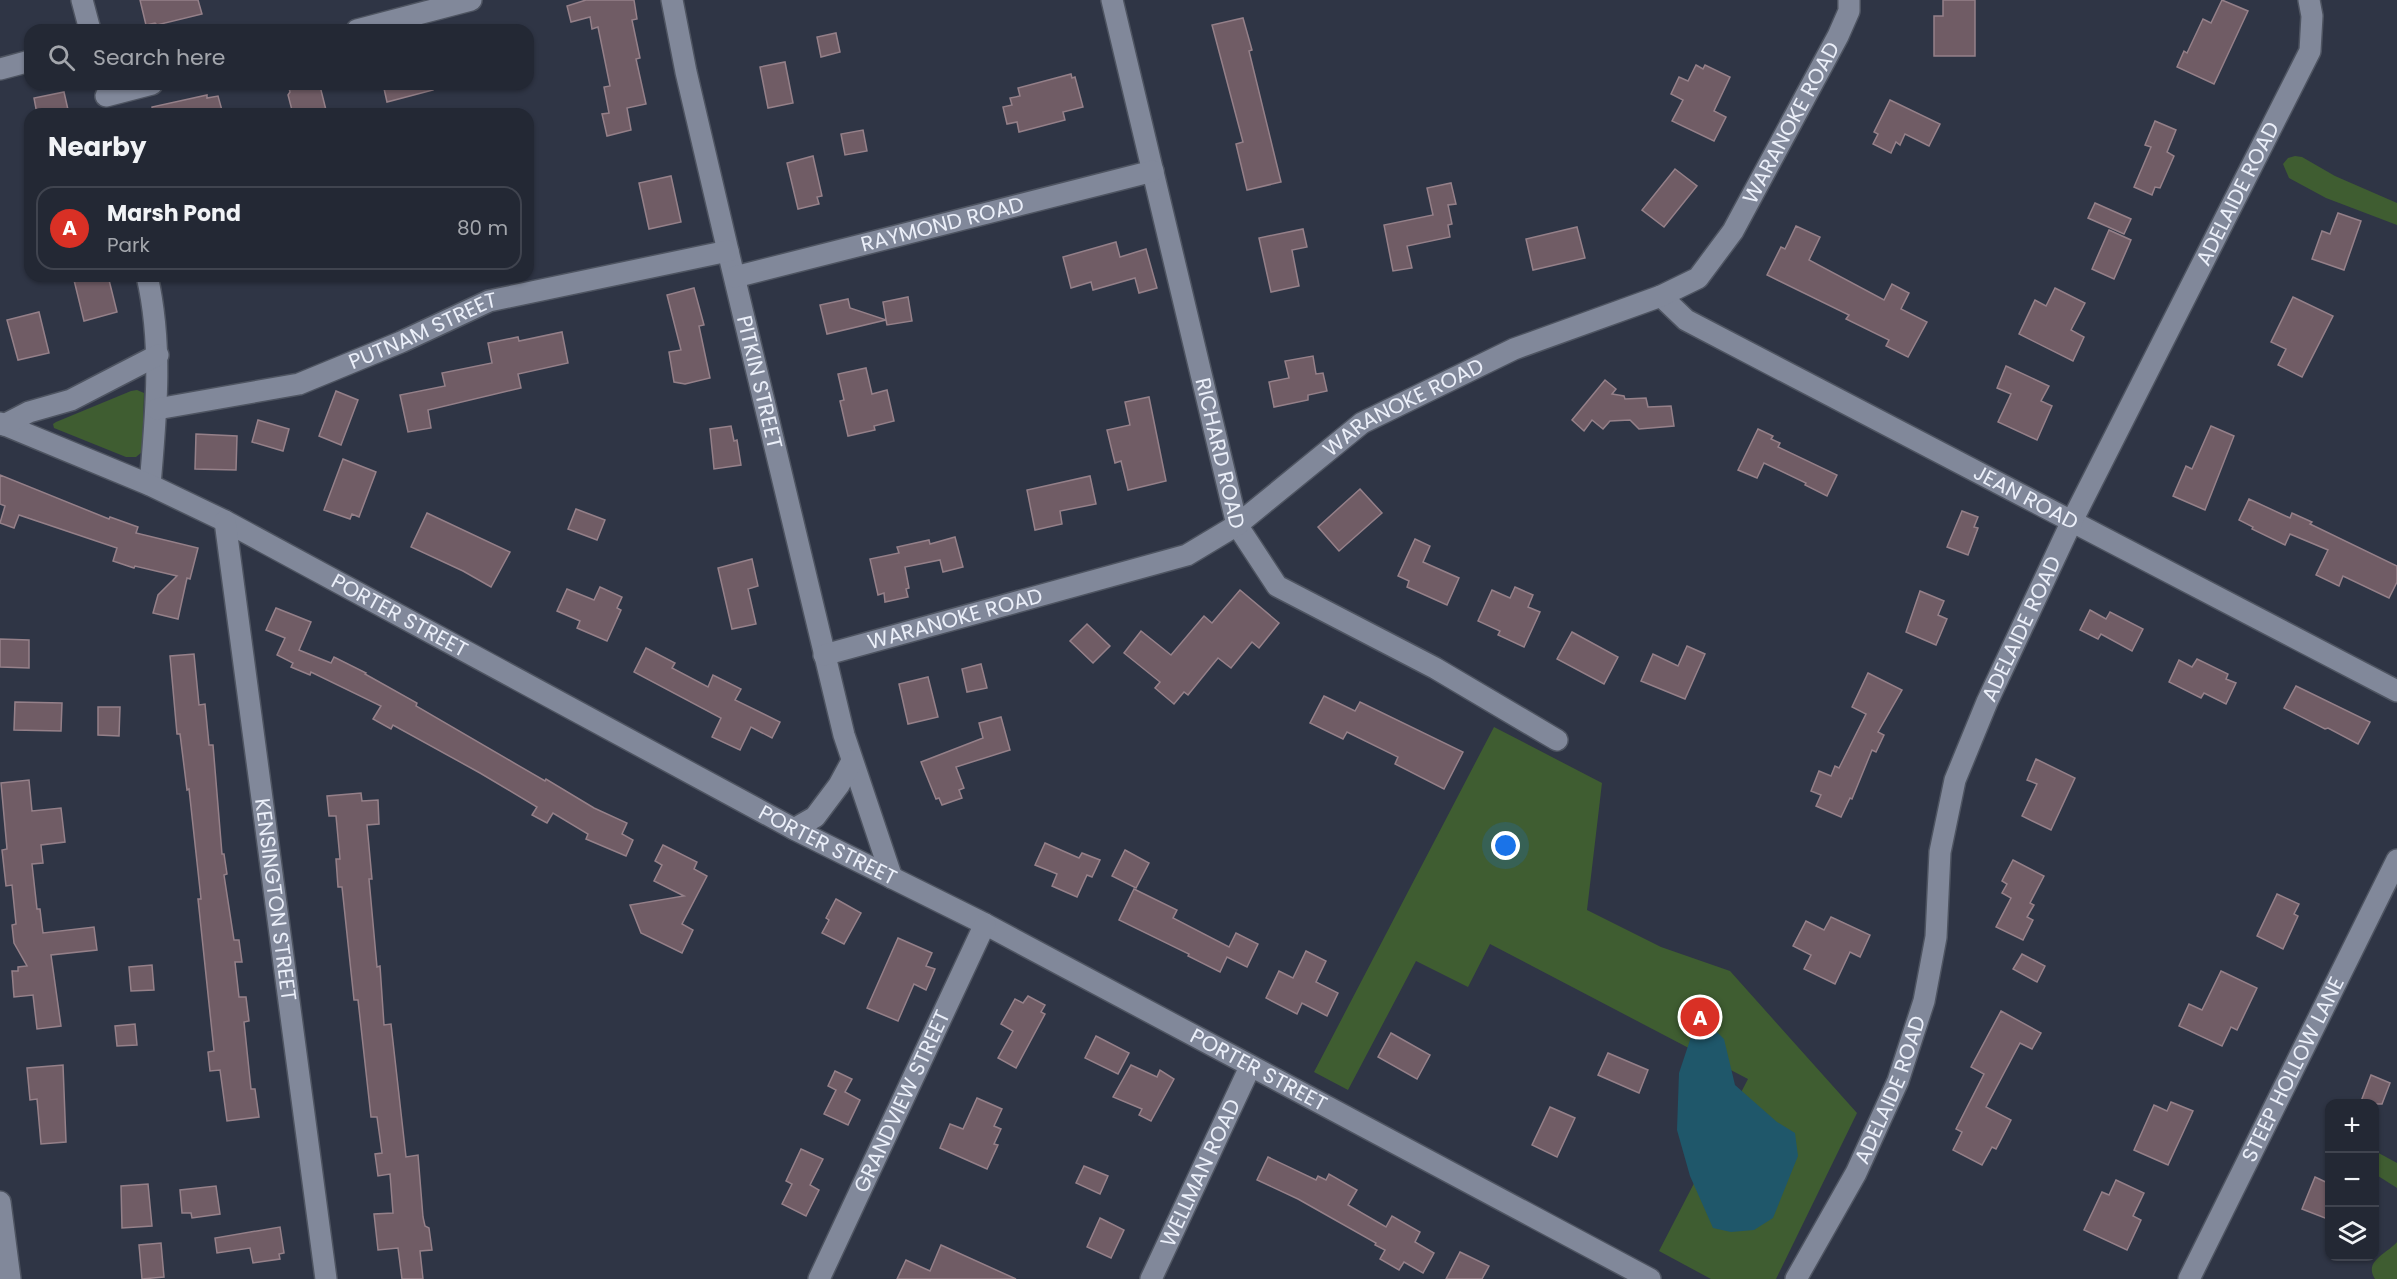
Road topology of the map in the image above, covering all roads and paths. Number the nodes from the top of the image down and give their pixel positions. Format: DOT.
graph roads {
  1 [pos="82,0"];
  2 [pos="471,0"];
  3 [pos="672,0"];
  4 [pos="1112,0"];
  5 [pos="1849,0"];
  6 [pos="2309,0"];
  7 [pos="88,24"];
  8 [pos="380,24"];
  9 [pos="24,63"];
  10 [pos="0,69"];
  11 [pos="133,90"];
  12 [pos="107,98"];
  13 [pos="1153,171"];
  14 [pos="728,251"];
  15 [pos="735,277"];
  16 [pos="148,282"];
  17 [pos="1661,296"];
  18 [pos="158,355"];
  19 [pos="157,408"];
  20 [pos="2,424"];
  21 [pos="150,485"];
  22 [pos="225,521"];
  23 [pos="2072,521"];
  24 [pos="1237,525"];
  25 [pos="824,655"];
  26 [pos="2397,691"];
  27 [pos="1557,740"];
  28 [pos="852,761"];
  29 [pos="795,829"];
  30 [pos="2397,860"];
  31 [pos="892,878"];
  32 [pos="985,924"];
  33 [pos="1250,1066"];
  34 [pos="0,1202"];
  35 [pos="2,1234"];
  36 [pos="10,1279"];
  37 [pos="326,1279"];
  38 [pos="819,1279"];
  39 [pos="1151,1279"];
  40 [pos="1650,1279"];
  41 [pos="1796,1279"];
  42 [pos="2189,1279"];
  1 -- 7 [label="street"];
  2 -- 8 [label="street"];
  3 -- 14 [label="street, PITKIN STREET"];
  4 -- 13 [label="street, RICHARD ROAD"];
  5 -- 17 [label="street, WARANOKE ROAD"];
  6 -- 23 [label="street, ADELAIDE ROAD"];
  9 -- 10 [label="street"];
  11 -- 12 [label="street"];
  13 -- 15 [label="street, RAYMOND ROAD"];
  13 -- 24 [label="street, RICHARD ROAD"];
  14 -- 15 [label="street, PITKIN STREET"];
  14 -- 19 [label="street, PUTNAM STREET"];
  15 -- 25 [label="street, PITKIN STREET"];
  16 -- 18 [label="street"];
  17 -- 23 [label="street, JEAN ROAD"];
  17 -- 24 [label="street, WARANOKE ROAD"];
  18 -- 19 [label="street"];
  18 -- 20 [label="street"];
  19 -- 21 [label="street"];
  20 -- 21 [label="street, PORTER STREET"];
  21 -- 22 [label="street, PORTER STREET"];
  22 -- 29 [label="street, PORTER STREET"];
  22 -- 37 [label="street, KENSINGTON STREET"];
  23 -- 26 [label="street, JEAN ROAD"];
  23 -- 41 [label="street, ADELAIDE ROAD"];
  24 -- 25 [label="street, WARANOKE ROAD"];
  24 -- 27 [label="street, RICHARD ROAD"];
  25 -- 28 [label="street, PITKIN STREET"];
  28 -- 29 [label="street"];
  28 -- 31 [label="street, PITKIN STREET"];
  29 -- 31 [label="street, PORTER STREET"];
  30 -- 42 [label="street, STEEP HOLLOW LANE"];
  31 -- 32 [label="street, PORTER STREET"];
  32 -- 33 [label="street, PORTER STREET"];
  32 -- 38 [label="street, GRANDVIEW STREET"];
  33 -- 39 [label="street, WELLMAN ROAD"];
  33 -- 40 [label="street, PORTER STREET"];
  34 -- 35 [label="street"];
  35 -- 36 [label="street"];
}
